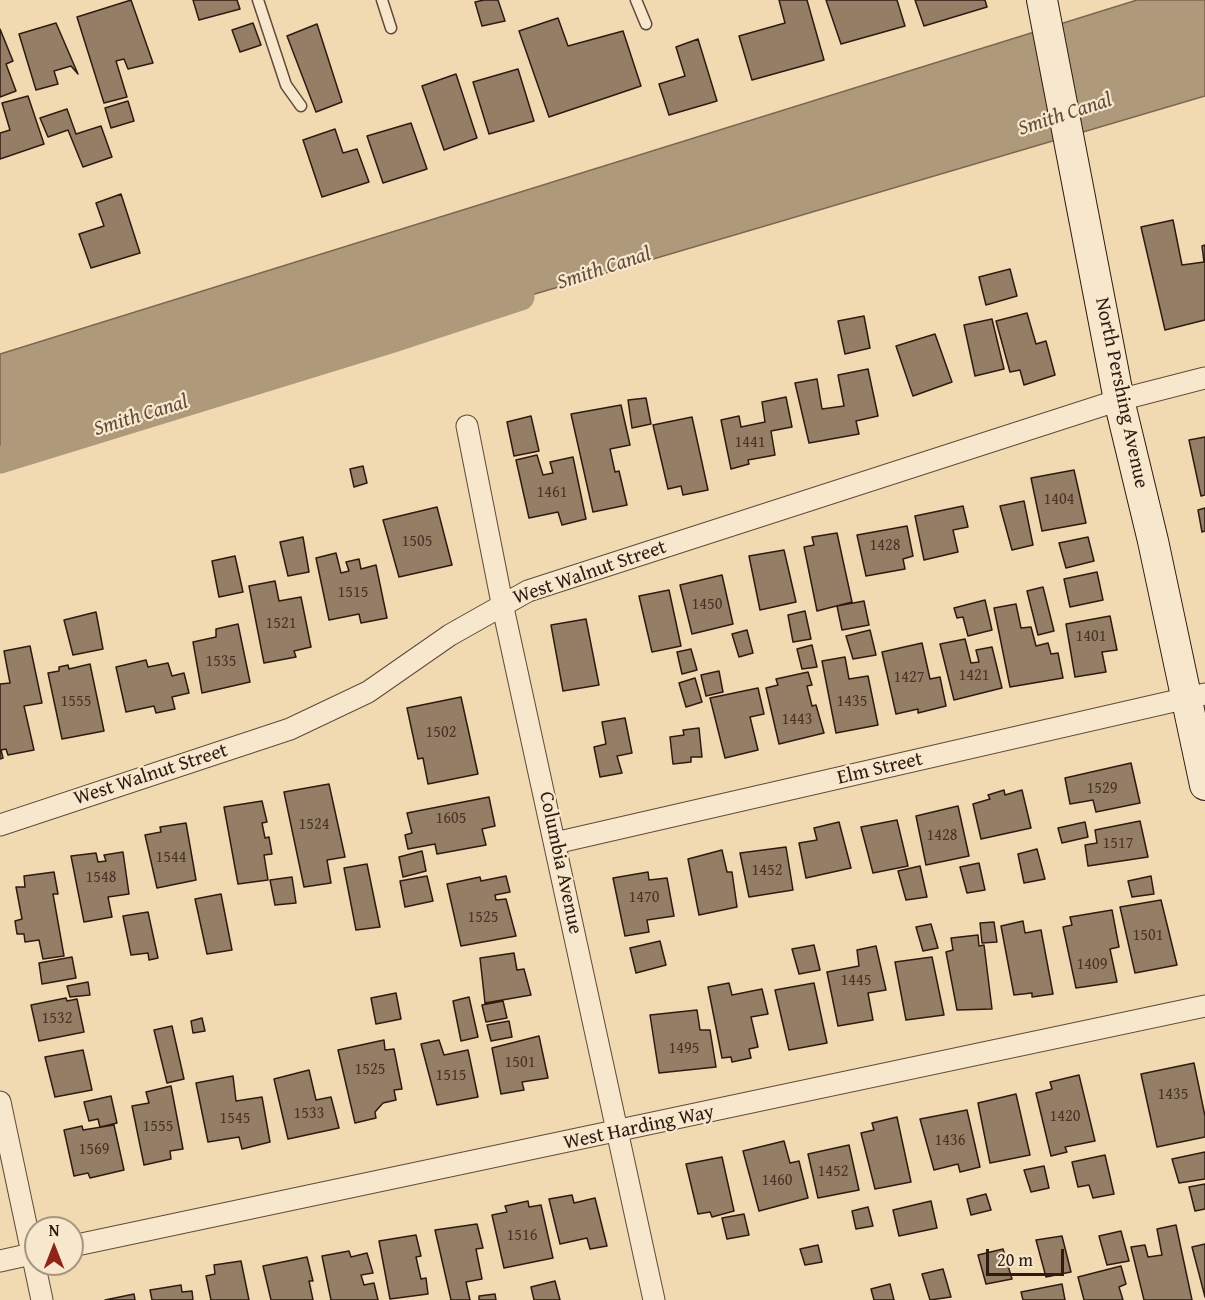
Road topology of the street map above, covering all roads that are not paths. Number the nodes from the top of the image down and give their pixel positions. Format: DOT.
graph roads {
  1 [pos="258,0"];
  2 [pos="382,0"];
  3 [pos="636,0"];
  4 [pos="1045,8"];
  5 [pos="646,24"];
  6 [pos="391,28"];
  7 [pos="301,106"];
  8 [pos="1205,378"];
  9 [pos="1119,399"];
  10 [pos="467,426"];
  11 [pos="502,603"];
  12 [pos="1196,696"];
  13 [pos="1205,784"];
  14 [pos="0,825"];
  15 [pos="555,843"];
  16 [pos="1205,1006"];
  17 [pos="0,1102"];
  18 [pos="618,1132"];
  19 [pos="26,1216"];
  20 [pos="84,1243"];
  21 [pos="24,1256"];
  22 [pos="0,1261"];
  23 [pos="38,1276"];
  24 [pos="42,1300"];
  25 [pos="654,1300"];
  1 -- 7 [label="lane"];
  2 -- 6 [label="lane"];
  3 -- 5 [label="lane"];
  4 -- 9 [label="main road, North Pershing Avenue"];
  8 -- 9 [label="street, West Walnut Street"];
  9 -- 11 [label="street, West Walnut Street"];
  9 -- 12 [label="main road, North Pershing Avenue"];
  10 -- 11 [label="street, Columbia Avenue"];
  11 -- 14 [label="street, West Walnut Street"];
  11 -- 15 [label="street, Columbia Avenue"];
  12 -- 13 [label="main road, North Pershing Avenue"];
  12 -- 15 [label="street, Elm Street"];
  15 -- 18 [label="street, Columbia Avenue"];
  16 -- 18 [label="street, West Harding Way"];
  17 -- 19 [label="street"];
  18 -- 20 [label="street, West Harding Way"];
  18 -- 25 [label="street, Columbia Avenue"];
  21 -- 22 [label="street"];
  23 -- 24 [label="street"];
}
